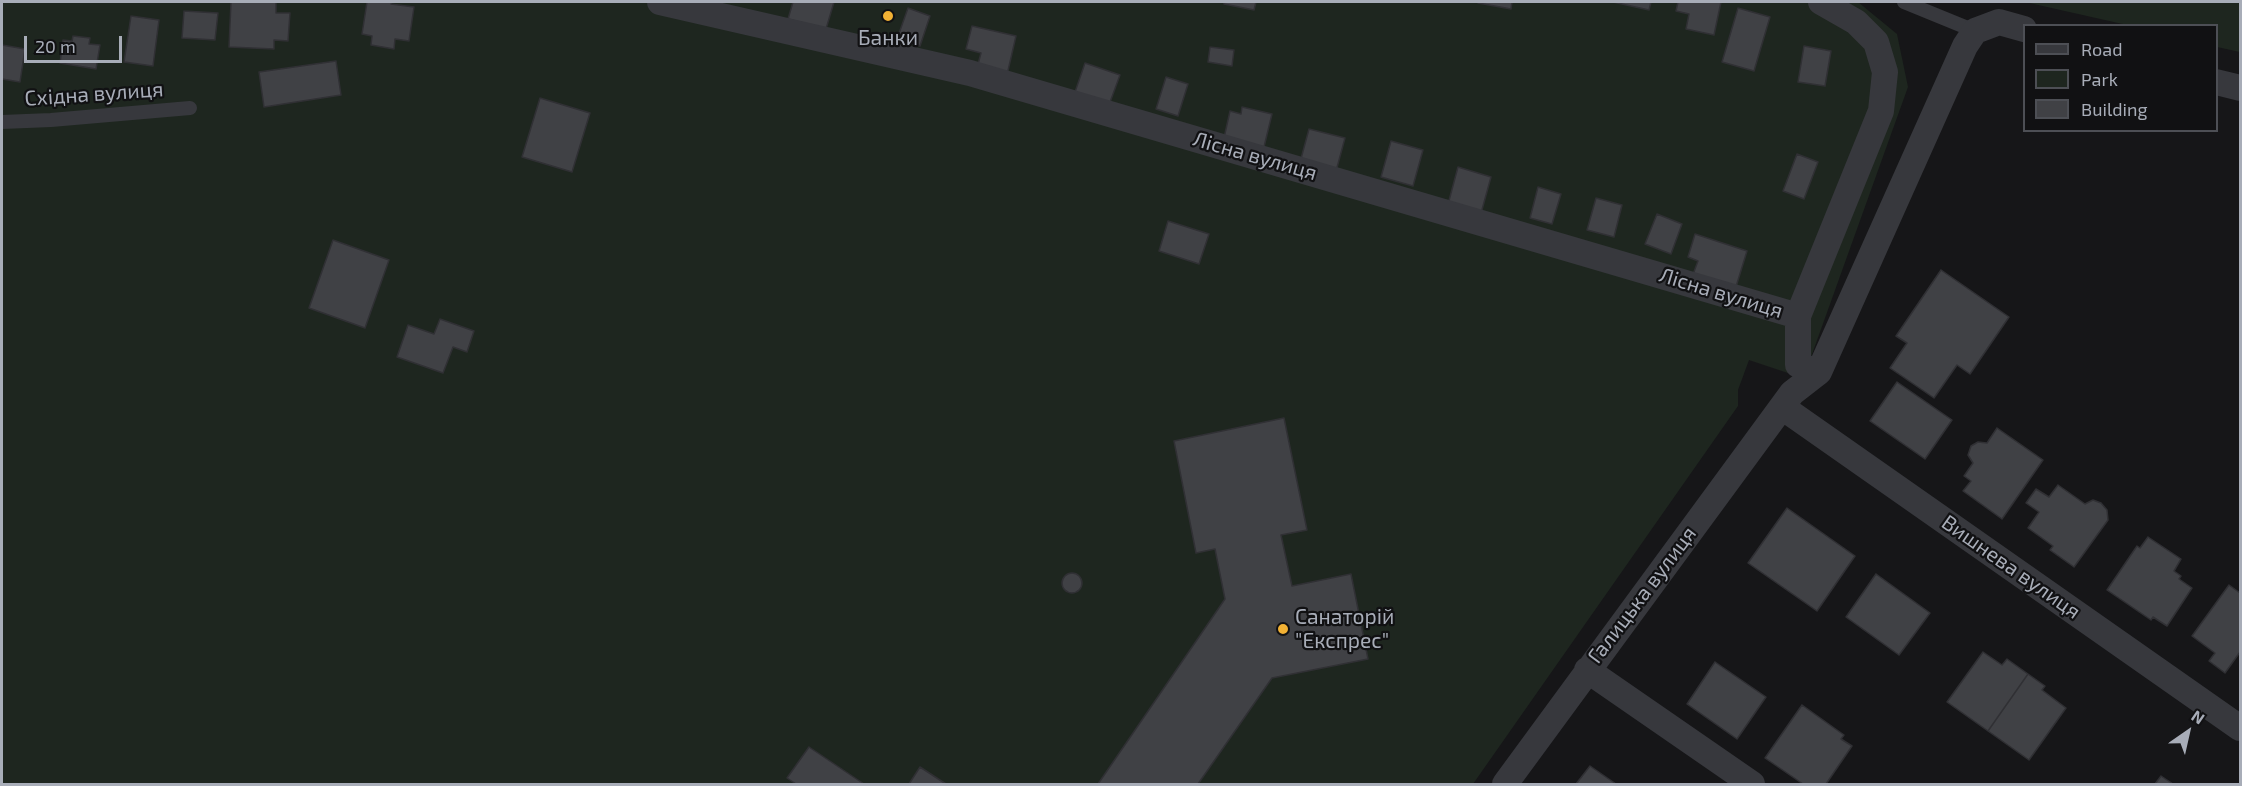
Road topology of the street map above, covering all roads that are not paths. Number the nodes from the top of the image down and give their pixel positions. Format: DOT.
graph roads {
  1 [pos="660,2"];
  2 [pos="1821,2"];
  3 [pos="1904,2"];
  4 [pos="2023,28"];
  5 [pos="1975,32"];
  6 [pos="2218,82"];
  7 [pos="2241,88"];
  8 [pos="190,108"];
  9 [pos="2,122"];
  10 [pos="1798,316"];
  11 [pos="1809,369"];
  12 [pos="1782,407"];
  13 [pos="1587,670"];
  14 [pos="2241,728"];
  15 [pos="1505,784"];
  16 [pos="1752,784"];
  1 -- 10 [label="street, Лісна вулиця"];
  2 -- 10 [label="street"];
  3 -- 5 [label="lane"];
  4 -- 5 [label="street"];
  5 -- 11 [label="street"];
  6 -- 7 [label="street"];
  8 -- 9 [label="lane, Східна вулиця"];
  10 -- 11 [label="street, Лісна вулиця"];
  11 -- 12 [label="street, Галицька вулиця"];
  12 -- 13 [label="street, Галицька вулиця"];
  12 -- 14 [label="street, Вишнева вулиця"];
  13 -- 15 [label="street, Галицька вулиця"];
  13 -- 16 [label="street"];
}
